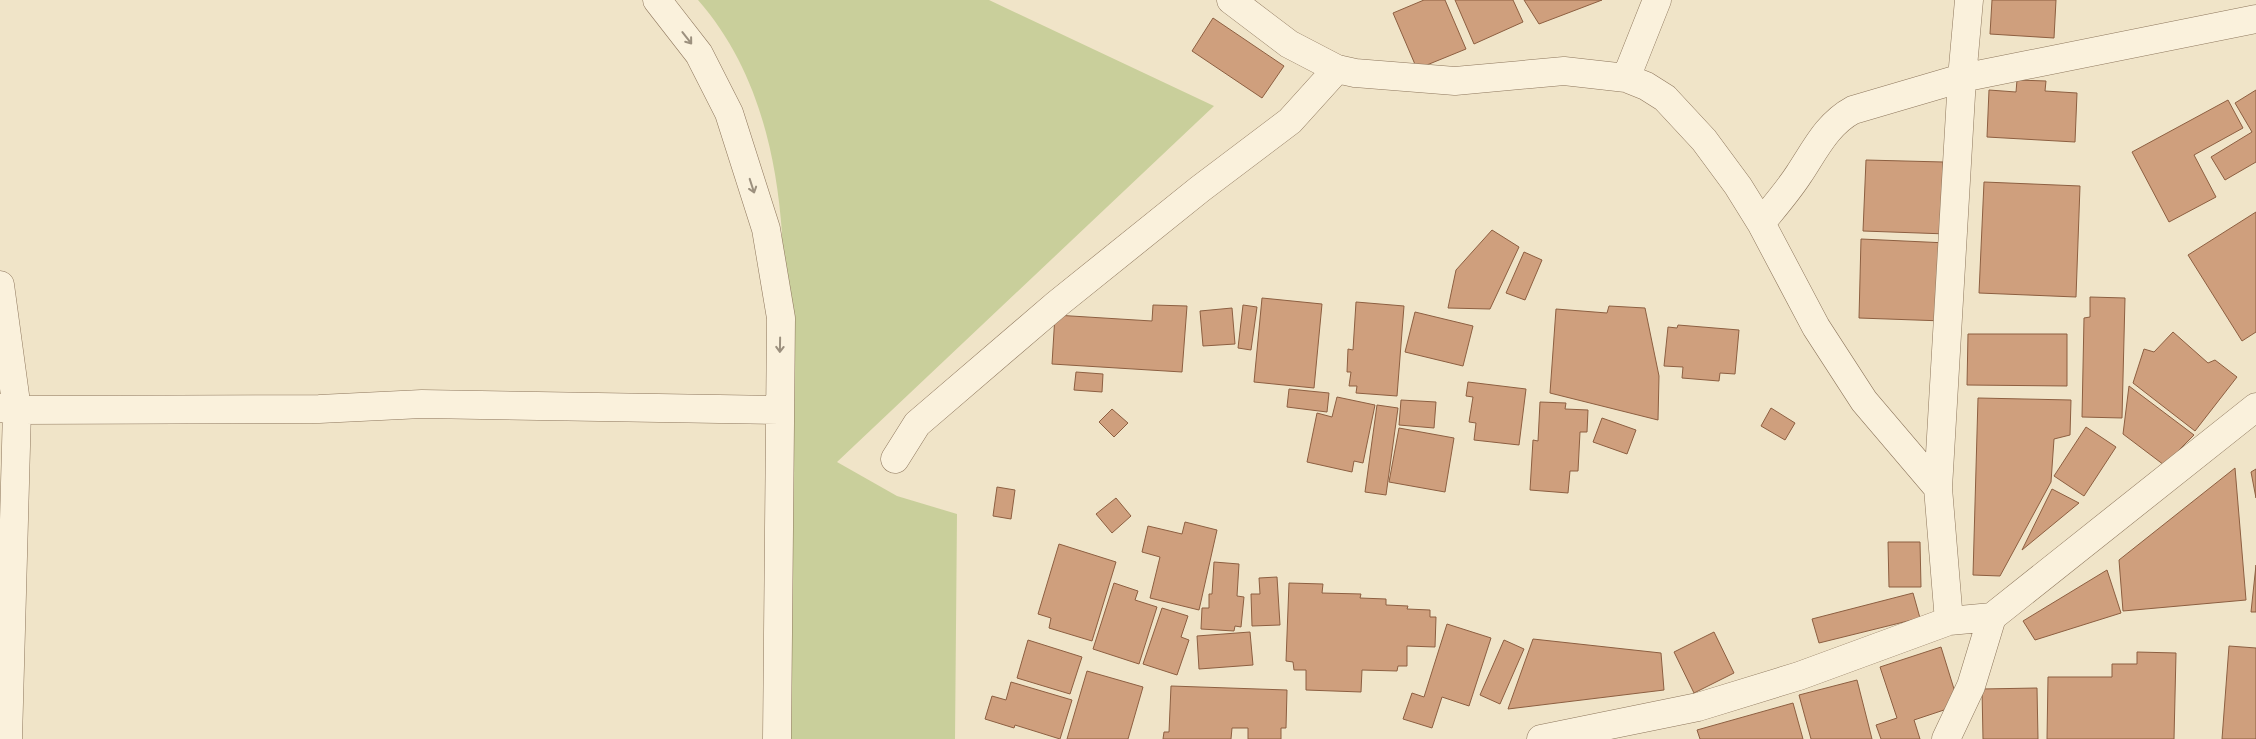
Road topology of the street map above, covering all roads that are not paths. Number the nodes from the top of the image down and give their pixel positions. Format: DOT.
graph roads {
  1 [pos="657,0"];
  2 [pos="1231,0"];
  3 [pos="1656,0"];
  4 [pos="1969,0"];
  5 [pos="2256,19"];
  6 [pos="1337,69"];
  7 [pos="1626,78"];
  8 [pos="1962,78"];
  9 [pos="1761,223"];
  10 [pos="0,285"];
  11 [pos="2256,407"];
  12 [pos="9,409"];
  13 [pos="779,410"];
  14 [pos="895,459"];
  15 [pos="1938,488"];
  16 [pos="1992,617"];
  17 [pos="1949,621"];
  18 [pos="8,739"];
  19 [pos="777,739"];
  20 [pos="1541,739"];
  21 [pos="1946,739"];
  1 -- 13 [label="street, one-way"];
  2 -- 6 [label="street"];
  3 -- 7 [label="street"];
  4 -- 8 [label="street"];
  5 -- 8 [label="street"];
  6 -- 7 [label="street"];
  6 -- 14 [label="street"];
  7 -- 9 [label="street"];
  8 -- 9 [label="street"];
  8 -- 15 [label="street"];
  9 -- 15 [label="street"];
  10 -- 12 [label="street"];
  11 -- 16 [label="street"];
  12 -- 13 [label="street"];
  12 -- 18 [label="street"];
  13 -- 19 [label="street"];
  15 -- 17 [label="street"];
  16 -- 17 [label="street"];
  16 -- 21 [label="street"];
  17 -- 20 [label="street"];
}
